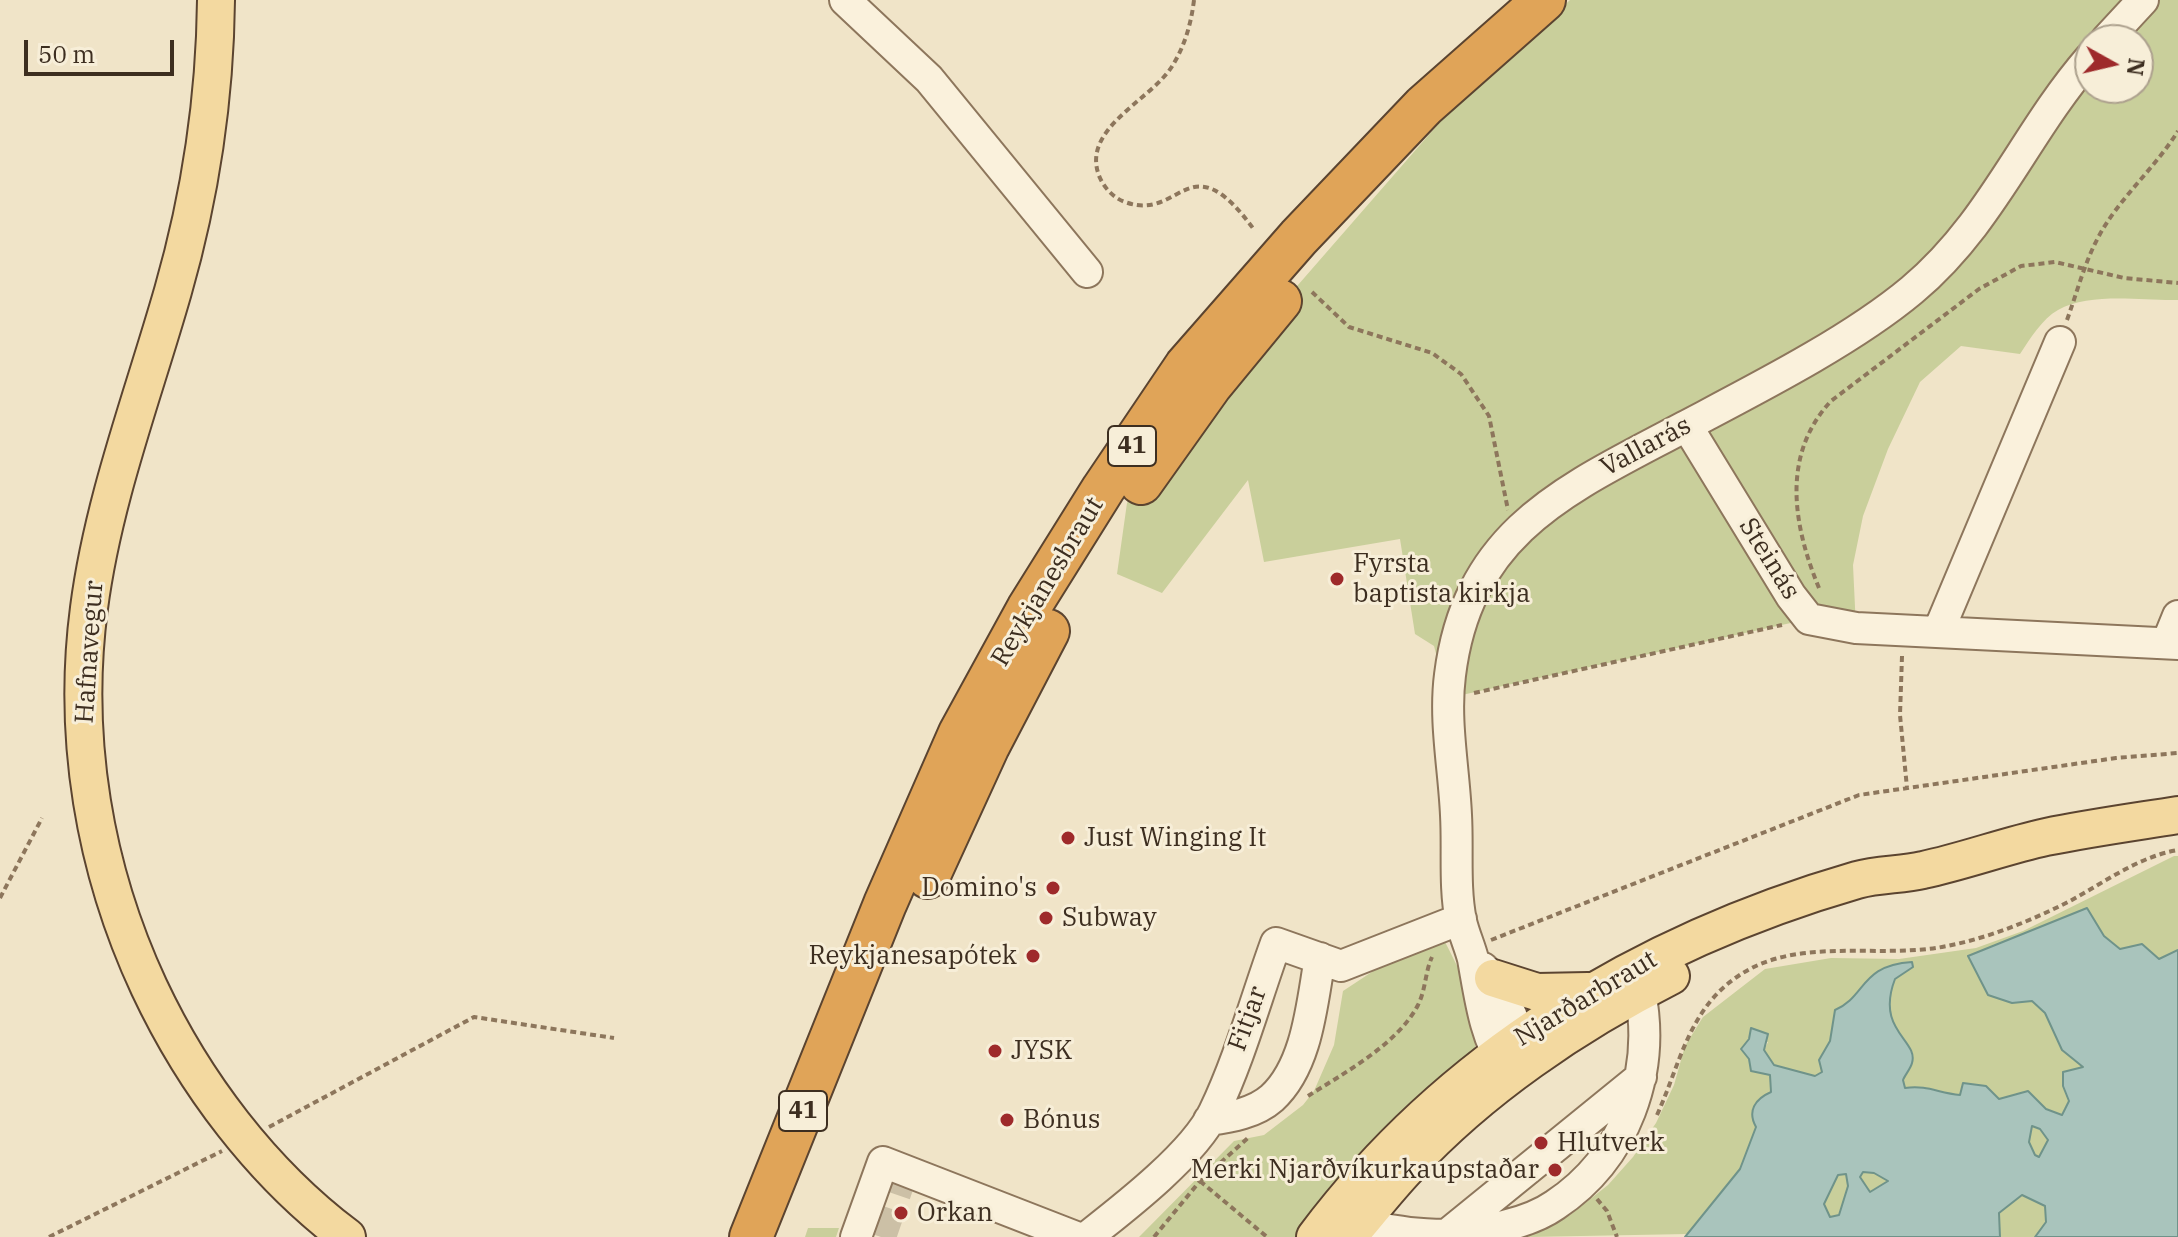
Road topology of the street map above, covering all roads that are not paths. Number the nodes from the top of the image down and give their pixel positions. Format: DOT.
graph roads {
  1 [pos="216,0"];
  2 [pos="845,0"];
  3 [pos="1544,0"];
  4 [pos="1568,0"];
  5 [pos="2143,0"];
  6 [pos="2121,24"];
  7 [pos="2074,79"];
  8 [pos="1087,272"];
  9 [pos="2060,342"];
  10 [pos="1687,426"];
  11 [pos="1939,630"];
  12 [pos="2174,634"];
  13 [pos="2178,815"];
  14 [pos="1922,871"];
  15 [pos="1461,919"];
  16 [pos="1320,958"];
  17 [pos="1483,960"];
  18 [pos="1590,991"];
  19 [pos="1640,992"];
  20 [pos="1514,1057"];
  21 [pos="1641,1077"];
  22 [pos="1209,1120"];
  23 [pos="1024,1229"];
  24 [pos="1354,1231"];
  25 [pos="1448,1235"];
  26 [pos="347,1237"];
  27 [pos="751,1237"];
  28 [pos="781,1237"];
  29 [pos="856,1237"];
  30 [pos="1076,1237"];
  31 [pos="1087,1237"];
  32 [pos="1315,1237"];
  1 -- 26 [label="main road, Hafnavegur"];
  2 -- 8 [label="street"];
  3 -- 27 [label="highway, Reykjanesbraut / 41"];
  4 -- 28 [label="highway, Reykjanesbraut / 41"];
  5 -- 6 [label="street"];
  7 -- 10 [label="street, Vallarás"];
  9 -- 11 [label="street"];
  10 -- 11 [label="street, Steinás"];
  10 -- 15 [label="street, Vallarás"];
  11 -- 12 [label="street"];
  13 -- 14 [label="main road, Njarðarbraut"];
  14 -- 18 [label="main road, Njarðarbraut"];
  14 -- 19 [label="main road, Njarðarbraut"];
  15 -- 16 [label="street, Fitjar"];
  15 -- 17 [label="street, Vallarás"];
  16 -- 22 [label="street"];
  16 -- 22 [label="street, Fitjar"];
  17 -- 18 [label="main road"];
  17 -- 20 [label="street, Vallarás"];
  18 -- 20 [label="main road, Njarðarbraut"];
  19 -- 20 [label="main road, Njarðarbraut"];
  19 -- 21 [label="street"];
  20 -- 24 [label="main road, Njarðarbraut"];
  20 -- 32 [label="main road, Njarðarbraut"];
  21 -- 25 [label="street"];
  21 -- 25 [label="street"];
  22 -- 31 [label="street, Fitjar"];
  23 -- 29 [label="street"];
  23 -- 30 [label="street"];
  24 -- 25 [label="street"];
}
